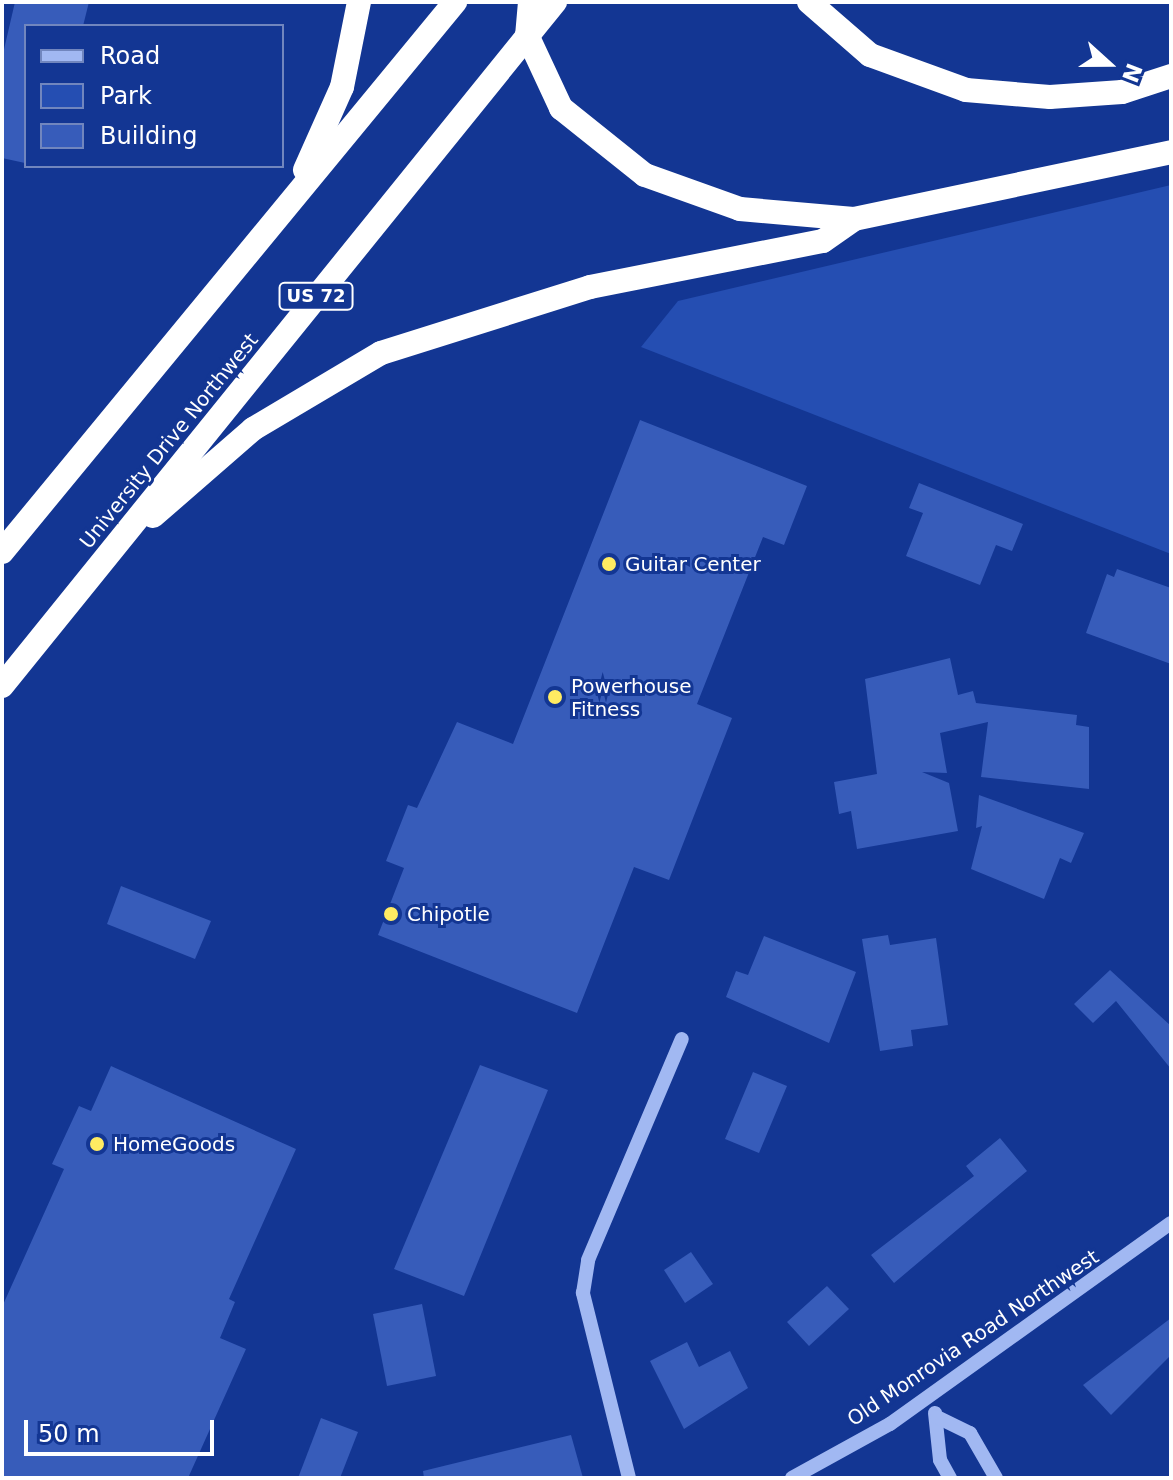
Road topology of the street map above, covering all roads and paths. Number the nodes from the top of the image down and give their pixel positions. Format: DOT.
graph roads {
  1 [pos="359,2"];
  2 [pos="455,2"];
  3 [pos="530,2"];
  4 [pos="555,2"];
  5 [pos="809,2"];
  6 [pos="527,35"];
  7 [pos="1171,76"];
  8 [pos="1171,152"];
  9 [pos="301,182"];
  10 [pos="854,219"];
  11 [pos="2,552"];
  12 [pos="106,557"];
  13 [pos="2,686"];
  14 [pos="682,1039"];
  15 [pos="1171,1223"];
  16 [pos="926,1400"];
  17 [pos="937,1417"];
  18 [pos="629,1478"];
  19 [pos="792,1478"];
  20 [pos="950,1478"];
  21 [pos="996,1478"];
  1 -- 9 [label="highway"];
  2 -- 9 [label="highway"];
  3 -- 6 [label="highway"];
  4 -- 6 [label="highway, University Drive Northwest / US 72"];
  5 -- 7 [label="highway"];
  6 -- 10 [label="highway"];
  6 -- 12 [label="highway, University Drive Northwest / US 72"];
  8 -- 10 [label="highway"];
  9 -- 11 [label="highway"];
  10 -- 12 [label="highway"];
  12 -- 13 [label="highway, University Drive Northwest / US 72"];
  14 -- 18 [label="street"];
  15 -- 16 [label="street, Old Monrovia Road Northwest"];
  16 -- 17 [label="street"];
  16 -- 19 [label="street, Old Monrovia Road Northwest"];
  17 -- 20 [label="street"];
  17 -- 21 [label="street"];
}
